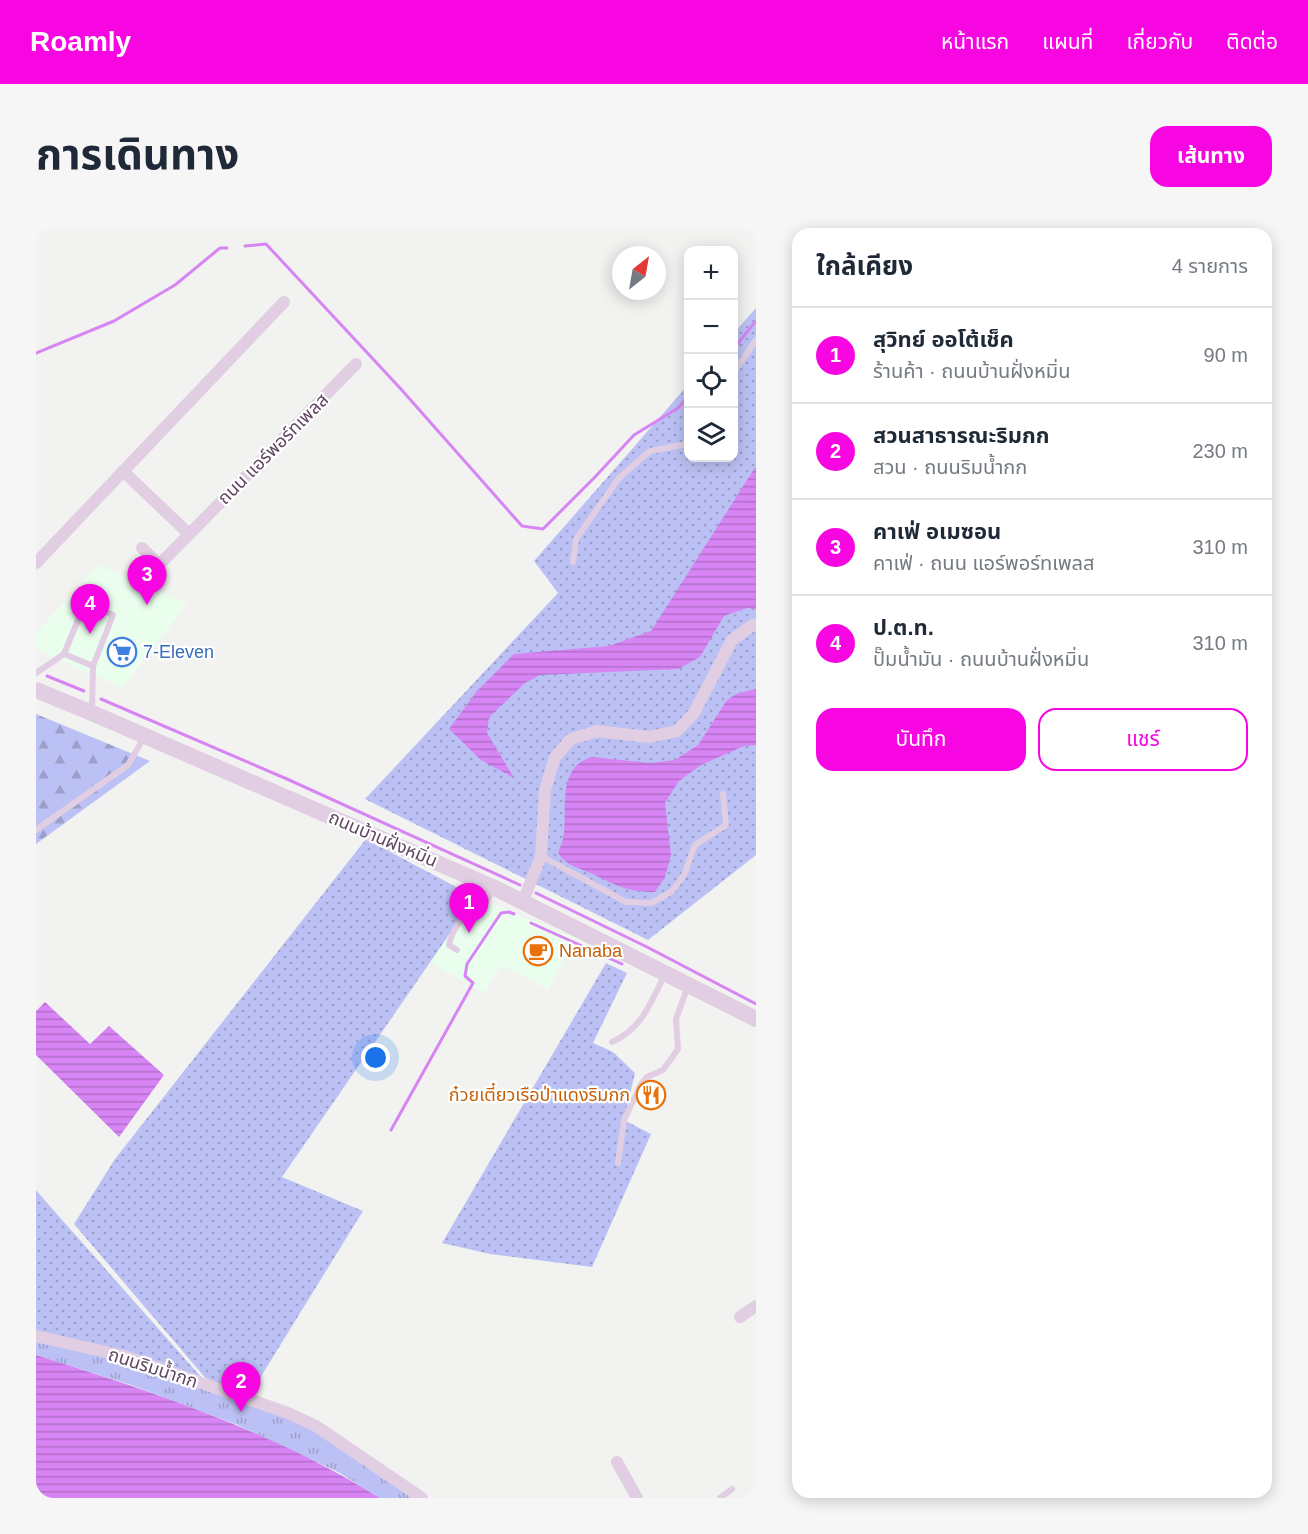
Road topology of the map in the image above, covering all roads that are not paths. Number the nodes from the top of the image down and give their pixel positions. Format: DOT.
graph roads {
  1 [pos="284,302"];
  2 [pos="756,340"];
  3 [pos="357,364"];
  4 [pos="738,366"];
  5 [pos="684,445"];
  6 [pos="123,471"];
  7 [pos="189,534"];
  8 [pos="142,548"];
  9 [pos="36,562"];
  10 [pos="573,562"];
  11 [pos="756,625"];
  12 [pos="64,654"];
  13 [pos="93,666"];
  14 [pos="36,673"];
  15 [pos="36,690"];
  16 [pos="92,713"];
  17 [pos="145,736"];
  18 [pos="723,794"];
  19 [pos="36,830"];
  20 [pos="541,856"];
  21 [pos="495,888"];
  22 [pos="523,901"];
  23 [pos="484,904"];
  24 [pos="474,919"];
  25 [pos="457,950"];
  26 [pos="666,974"];
  27 [pos="689,986"];
  28 [pos="756,1019"];
  29 [pos="612,1042"];
  30 [pos="618,1163"];
  31 [pos="756,1306"];
  32 [pos="740,1317"];
  33 [pos="36,1336"];
  34 [pos="617,1462"];
  35 [pos="732,1489"];
  36 [pos="422,1498"];
  37 [pos="637,1498"];
  38 [pos="720,1498"];
  1 -- 6 [label="street"];
  2 -- 4 [label="lane"];
  3 -- 7 [label="street, ถนน แอร์พอร์ทเพลส"];
  5 -- 10 [label="lane"];
  6 -- 7 [label="street"];
  6 -- 9 [label="street"];
  7 -- 8 [label="street, ถนน แอร์พอร์ทเพลส"];
  11 -- 20 [label="street"];
  12 -- 13 [label="lane"];
  12 -- 13 [label="lane"];
  12 -- 14 [label="lane"];
  13 -- 16 [label="lane"];
  15 -- 16 [label="street, ถนนบ้านฝั่งหมิ่น"];
  16 -- 17 [label="street, ถนนบ้านฝั่งหมิ่น"];
  17 -- 19 [label="lane"];
  17 -- 21 [label="street, ถนนบ้านฝั่งหมิ่น"];
  18 -- 20 [label="lane"];
  20 -- 22 [label="street"];
  21 -- 22 [label="street, ถนนบ้านฝั่งหมิ่น"];
  21 -- 23 [label="lane"];
  22 -- 26 [label="street, ถนนบ้านฝั่งหมิ่น"];
  23 -- 24 [label="lane"];
  23 -- 25 [label="lane"];
  26 -- 27 [label="street, ถนนบ้านฝั่งหมิ่น"];
  26 -- 29 [label="lane"];
  27 -- 28 [label="street, ถนนบ้านฝั่งหมิ่น"];
  27 -- 30 [label="lane"];
  31 -- 32 [label="street"];
  33 -- 36 [label="street, ถนนริมน้ำกก"];
  34 -- 37 [label="street"];
  35 -- 38 [label="lane"];
}
